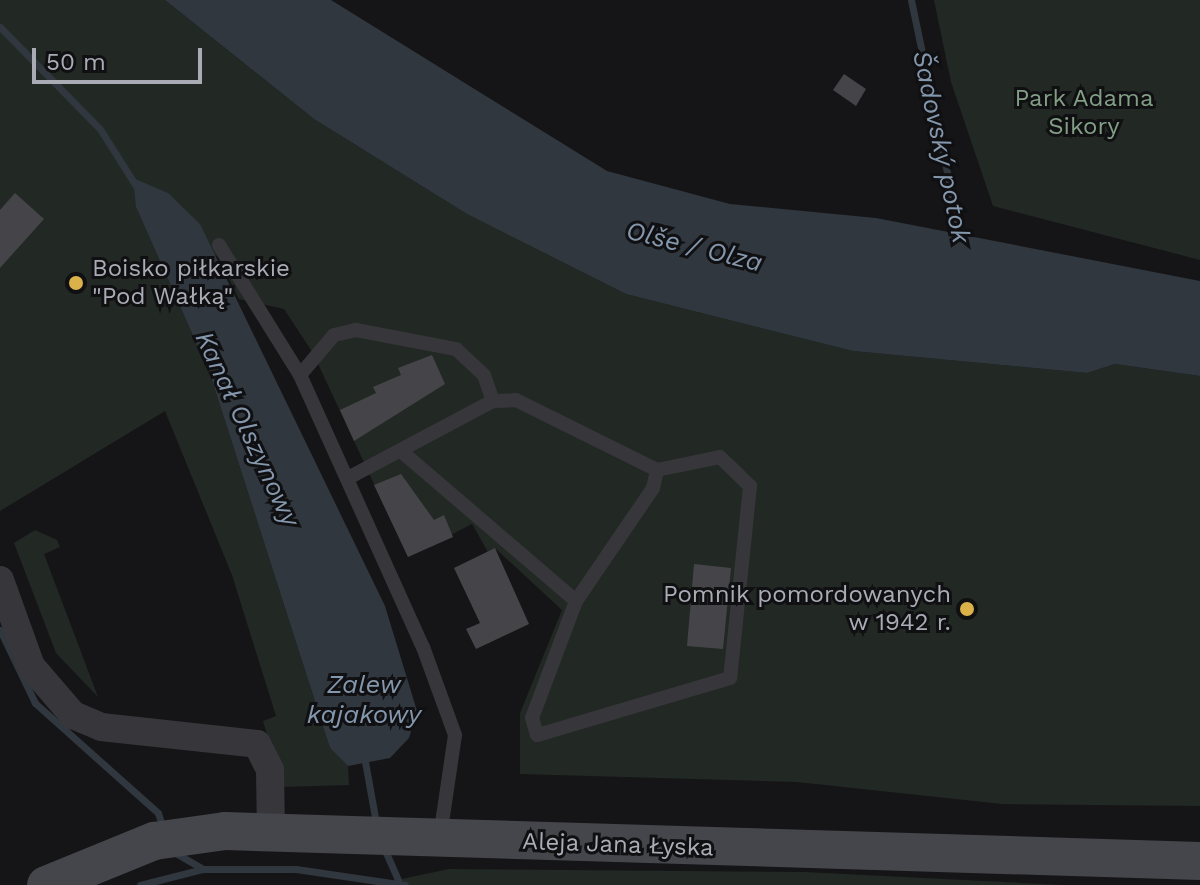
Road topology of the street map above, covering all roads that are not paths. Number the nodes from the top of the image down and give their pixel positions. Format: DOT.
graph roads {
  1 [pos="219,245"];
  2 [pos="300,375"];
  3 [pos="493,401"];
  4 [pos="401,451"];
  5 [pos="657,470"];
  6 [pos="348,478"];
  7 [pos="0,580"];
  8 [pos="576,601"];
  9 [pos="271,831"];
  10 [pos="440,838"];
  11 [pos="1200,861"];
  12 [pos="46,885"];
  1 -- 2 [label="lane"];
  2 -- 3 [label="lane"];
  2 -- 6 [label="lane"];
  3 -- 4 [label="lane"];
  3 -- 5 [label="lane"];
  4 -- 6 [label="lane"];
  4 -- 8 [label="lane"];
  5 -- 8 [label="lane"];
  5 -- 8 [label="lane"];
  6 -- 10 [label="lane"];
  7 -- 9 [label="street"];
  9 -- 10 [label="street, Aleja Jana Łyska"];
  9 -- 12 [label="street, Aleja Jana Łyska"];
  10 -- 11 [label="street, Aleja Jana Łyska"];
}
